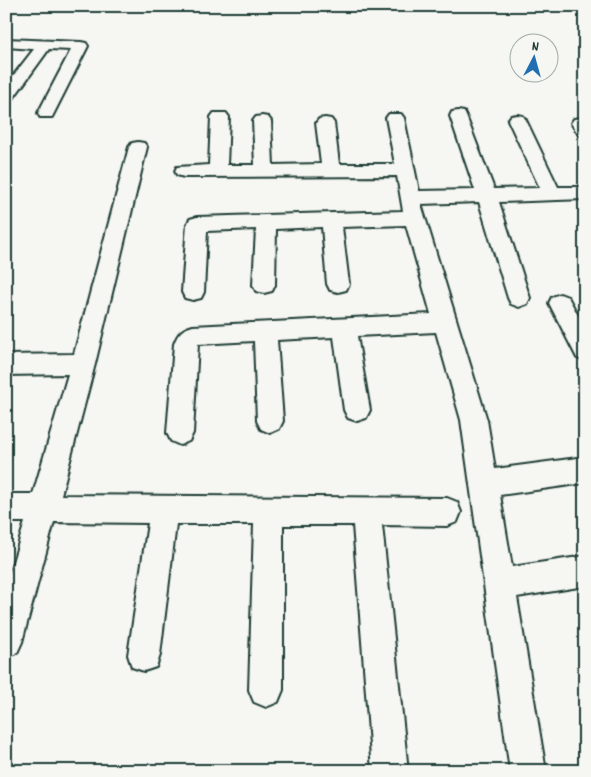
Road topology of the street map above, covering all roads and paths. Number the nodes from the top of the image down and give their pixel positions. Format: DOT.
graph roads {
  1 [pos="6,42"];
  2 [pos="44,44"];
  3 [pos="6,97"];
  4 [pos="46,113"];
  5 [pos="458,116"];
  6 [pos="220,117"];
  7 [pos="394,118"];
  8 [pos="518,120"];
  9 [pos="262,122"];
  10 [pos="325,123"];
  11 [pos="138,147"];
  12 [pos="264,170"];
  13 [pos="331,170"];
  14 [pos="405,170"];
  15 [pos="184,171"];
  16 [pos="218,171"];
  17 [pos="585,193"];
  18 [pos="552,194"];
  19 [pos="487,196"];
  20 [pos="412,208"];
  21 [pos="331,221"];
  22 [pos="266,222"];
  23 [pos="338,284"];
  24 [pos="264,286"];
  25 [pos="193,292"];
  26 [pos="519,298"];
  27 [pos="560,304"];
  28 [pos="446,322"];
  29 [pos="344,327"];
  30 [pos="265,331"];
  31 [pos="585,350"];
  32 [pos="6,364"];
  33 [pos="83,364"];
  34 [pos="356,410"];
  35 [pos="270,422"];
  36 [pos="180,433"];
  37 [pos="585,470"];
  38 [pos="484,484"];
  39 [pos="6,508"];
  40 [pos="42,509"];
  41 [pos="164,509"];
  42 [pos="269,510"];
  43 [pos="366,511"];
  44 [pos="447,512"];
  45 [pos="585,572"];
  46 [pos="500,584"];
  47 [pos="6,642"];
  48 [pos="144,655"];
  49 [pos="266,690"];
  50 [pos="390,771"];
  51 [pos="528,771"];
  1 -- 2 [label="street"];
  2 -- 3 [label="street"];
  2 -- 4 [label="street"];
  5 -- 19 [label="street"];
  6 -- 16 [label="street"];
  7 -- 14 [label="street"];
  8 -- 18 [label="street"];
  9 -- 12 [label="street"];
  10 -- 13 [label="street"];
  11 -- 33 [label="street"];
  12 -- 13 [label="street"];
  12 -- 16 [label="street"];
  13 -- 14 [label="street"];
  14 -- 20 [label="street"];
  15 -- 16 [label="street"];
  17 -- 18 [label="street"];
  18 -- 19 [label="street"];
  19 -- 20 [label="street"];
  19 -- 26 [label="street"];
  20 -- 21 [label="street"];
  20 -- 28 [label="street"];
  21 -- 22 [label="street"];
  21 -- 23 [label="street"];
  22 -- 24 [label="street"];
  22 -- 25 [label="street"];
  27 -- 31 [label="street"];
  28 -- 29 [label="street"];
  28 -- 38 [label="street"];
  29 -- 30 [label="street"];
  29 -- 34 [label="street"];
  30 -- 35 [label="street"];
  30 -- 36 [label="street"];
  32 -- 33 [label="street"];
  33 -- 40 [label="street"];
  37 -- 38 [label="street"];
  38 -- 46 [label="street"];
  39 -- 40 [label="street"];
  40 -- 41 [label="street"];
  40 -- 47 [label="street"];
  41 -- 42 [label="street"];
  41 -- 48 [label="street"];
  42 -- 43 [label="street"];
  42 -- 49 [label="street"];
  43 -- 44 [label="street"];
  43 -- 50 [label="street"];
  45 -- 46 [label="street"];
  46 -- 51 [label="street"];
}
